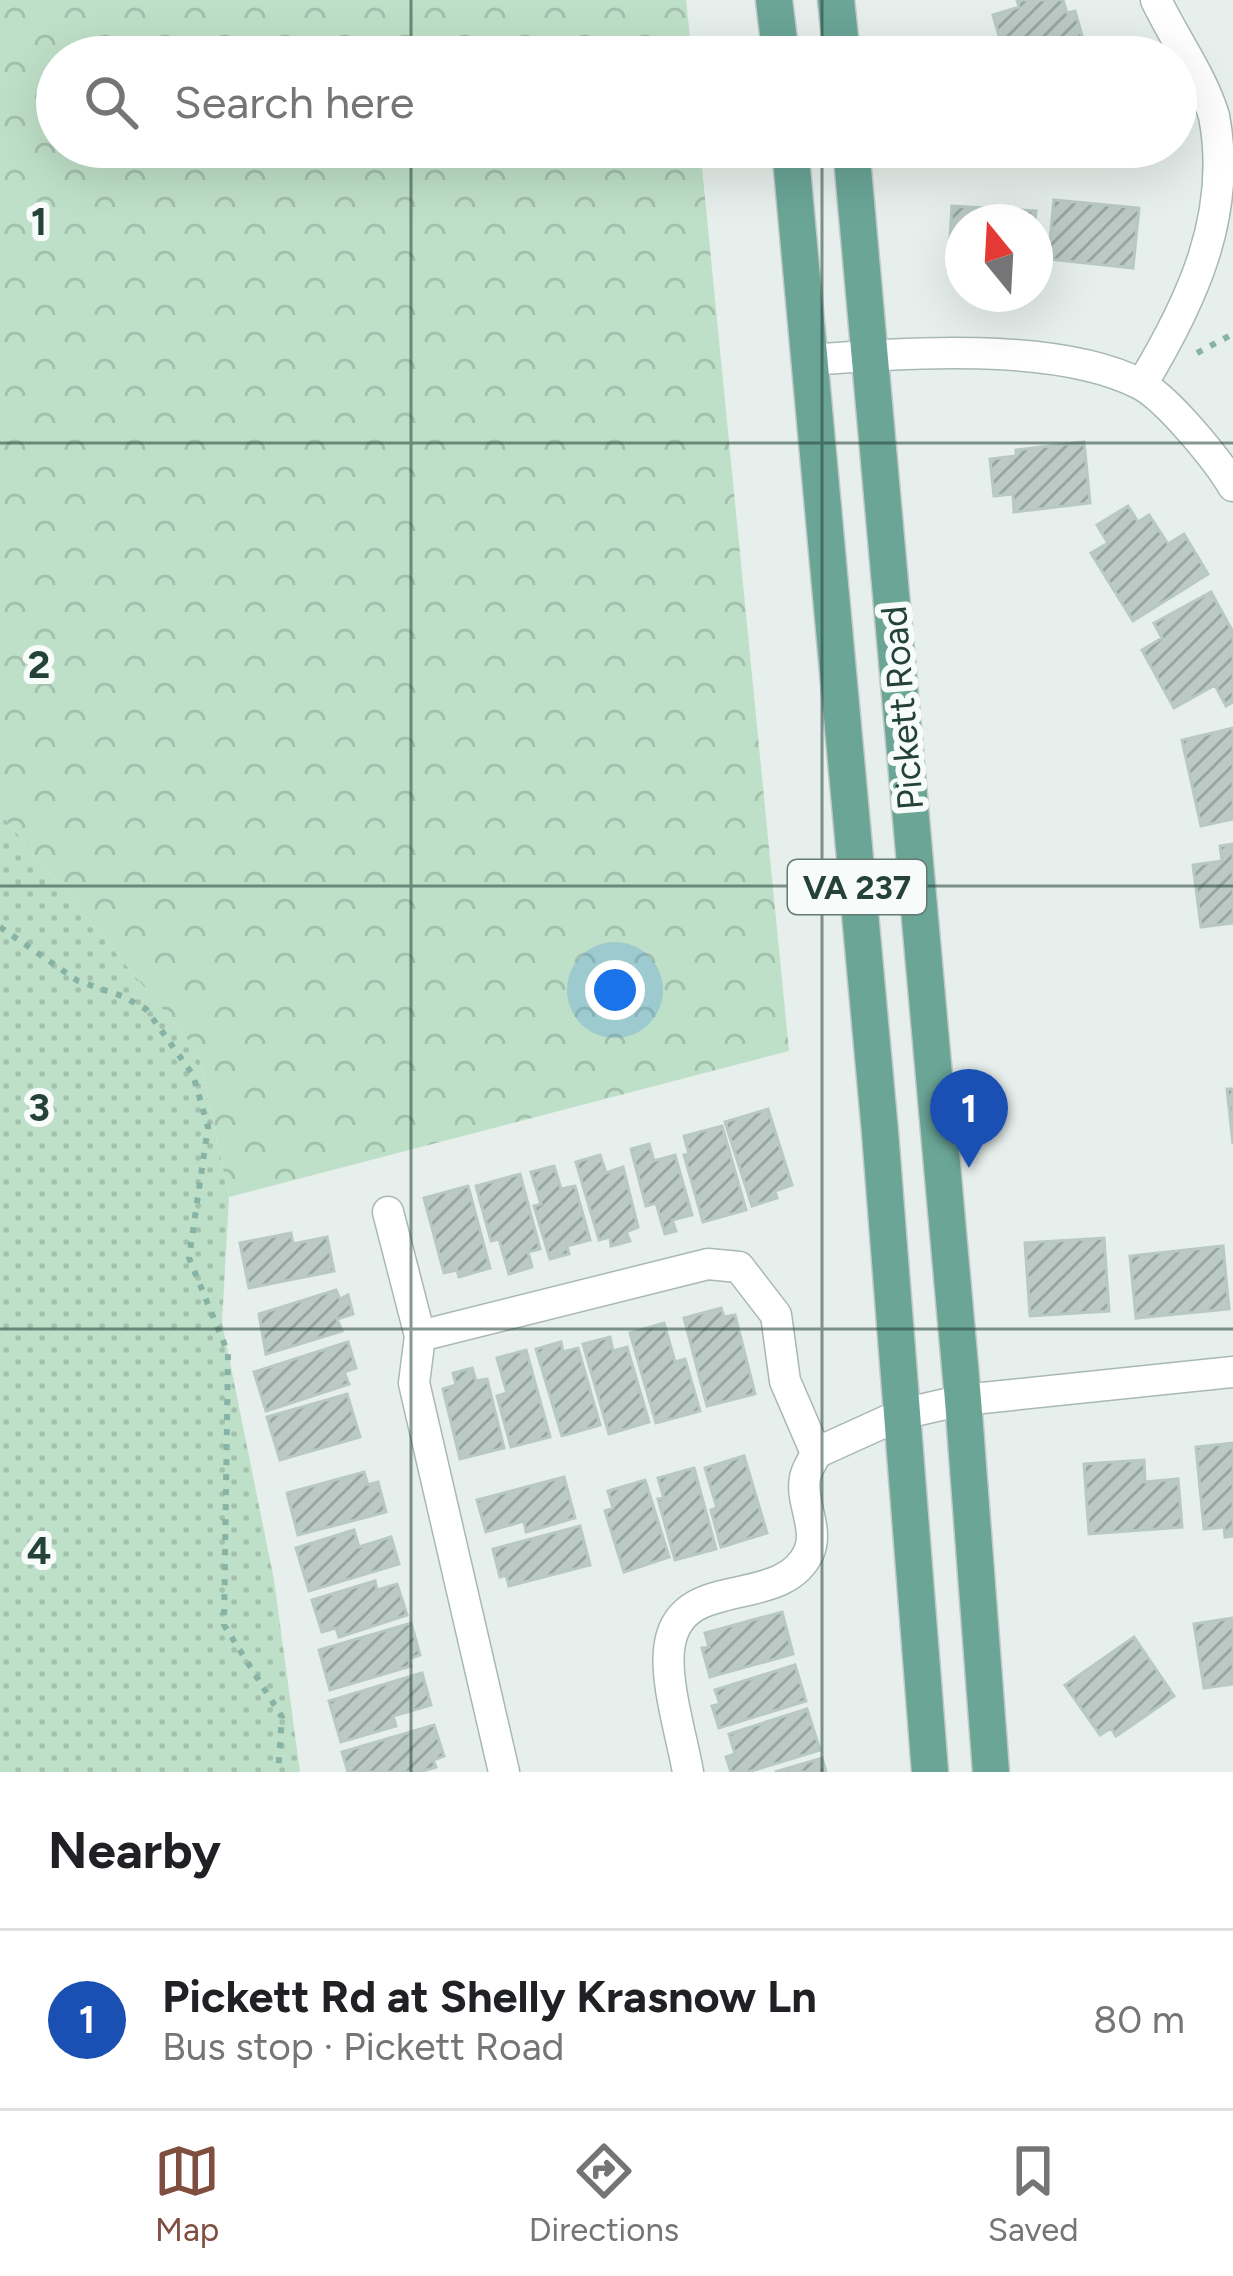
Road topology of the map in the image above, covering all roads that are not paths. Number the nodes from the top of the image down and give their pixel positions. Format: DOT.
graph roads {
  1 [pos="773,0"];
  2 [pos="836,0"];
  3 [pos="1156,0"];
  4 [pos="778,36"];
  5 [pos="840,36"];
  6 [pos="1174,36"];
  7 [pos="1197,81"];
  8 [pos="792,168"];
  9 [pos="853,168"];
  10 [pos="871,356"];
  11 [pos="808,361"];
  12 [pos="1142,384"];
  13 [pos="1233,486"];
  14 [pos="388,1211"];
  15 [pos="420,1336"];
  16 [pos="1233,1372"];
  17 [pos="963,1400"];
  18 [pos="902,1414"];
  19 [pos="816,1453"];
  20 [pos="504,1772"];
  21 [pos="687,1772"];
  22 [pos="930,1772"];
  23 [pos="991,1772"];
  1 -- 4 [label="main road"];
  2 -- 5 [label="main road"];
  3 -- 6 [label="street"];
  7 -- 12 [label="street"];
  8 -- 11 [label="main road, Pickett Road / VA 237"];
  9 -- 10 [label="main road, Pickett Road / VA 237"];
  10 -- 11 [label="street"];
  10 -- 12 [label="street"];
  10 -- 17 [label="main road, Pickett Road / VA 237"];
  11 -- 18 [label="main road, Pickett Road / VA 237"];
  12 -- 13 [label="street"];
  14 -- 15 [label="street"];
  15 -- 19 [label="street"];
  15 -- 20 [label="street"];
  16 -- 17 [label="street"];
  17 -- 18 [label="street"];
  17 -- 23 [label="main road, Pickett Road / VA 237"];
  18 -- 19 [label="street"];
  18 -- 22 [label="main road, Pickett Road / VA 237"];
  19 -- 21 [label="street"];
}
